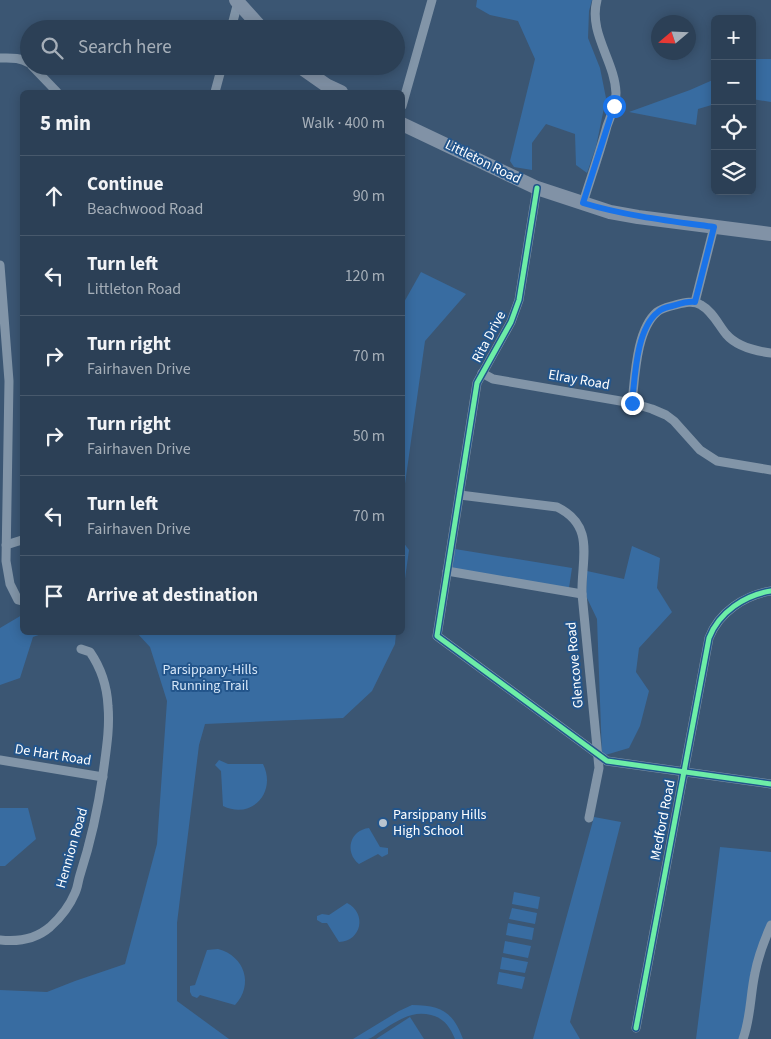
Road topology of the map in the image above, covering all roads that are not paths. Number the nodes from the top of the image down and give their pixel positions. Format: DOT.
graph roads {
  1 [pos="432,0"];
  2 [pos="597,0"];
  3 [pos="237,1"];
  4 [pos="233,20"];
  5 [pos="254,20"];
  6 [pos="0,58"];
  7 [pos="20,59"];
  8 [pos="41,75"];
  9 [pos="220,75"];
  10 [pos="312,75"];
  11 [pos="55,90"];
  12 [pos="216,90"];
  13 [pos="337,90"];
  14 [pos="405,95"];
  15 [pos="405,125"];
  16 [pos="537,188"];
  17 [pos="583,203"];
  18 [pos="714,227"];
  19 [pos="771,234"];
  20 [pos="0,265"];
  21 [pos="695,302"];
  22 [pos="771,354"];
  23 [pos="482,373"];
  24 [pos="632,403"];
  25 [pos="771,470"];
  26 [pos="3,481"];
  27 [pos="460,495"];
  28 [pos="20,541"];
  29 [pos="6,545"];
  30 [pos="447,571"];
  31 [pos="771,591"];
  32 [pos="582,594"];
  33 [pos="20,600"];
  34 [pos="81,649"];
  35 [pos="597,753"];
  36 [pos="0,760"];
  37 [pos="684,772"];
  38 [pos="102,777"];
  39 [pos="771,784"];
  40 [pos="589,818"];
  41 [pos="771,925"];
  42 [pos="0,940"];
  43 [pos="636,1028"];
  44 [pos="743,1039"];
  1 -- 14 [label="street"];
  2 -- 17 [label="street"];
  3 -- 4 [label="street"];
  3 -- 5 [label="main road"];
  6 -- 7 [label="street"];
  8 -- 11 [label="street"];
  9 -- 12 [label="street"];
  10 -- 13 [label="main road"];
  15 -- 16 [label="main road, Littleton Road"];
  16 -- 17 [label="main road, Littleton Road"];
  16 -- 23 [label="street, Rita Drive"];
  17 -- 18 [label="main road, Littleton Road"];
  18 -- 19 [label="main road, Littleton Road"];
  18 -- 21 [label="street"];
  20 -- 26 [label="street"];
  21 -- 22 [label="street"];
  21 -- 24 [label="street"];
  23 -- 24 [label="street, Elray Road"];
  23 -- 27 [label="street, Rita Drive"];
  24 -- 25 [label="street, Elray Road"];
  26 -- 29 [label="street"];
  27 -- 30 [label="street, Rita Drive"];
  27 -- 32 [label="street, Glencove Road"];
  28 -- 29 [label="street"];
  29 -- 33 [label="street"];
  30 -- 32 [label="street"];
  30 -- 35 [label="street, Rita Drive"];
  31 -- 37 [label="street, Medford Road"];
  32 -- 35 [label="street, Glencove Road"];
  34 -- 38 [label="street, Hennion Road"];
  35 -- 37 [label="street"];
  35 -- 40 [label="street"];
  36 -- 38 [label="street, De Hart Road"];
  37 -- 39 [label="street"];
  37 -- 43 [label="street, Medford Road"];
  38 -- 42 [label="street, Hennion Road"];
  41 -- 44 [label="street"];
}
